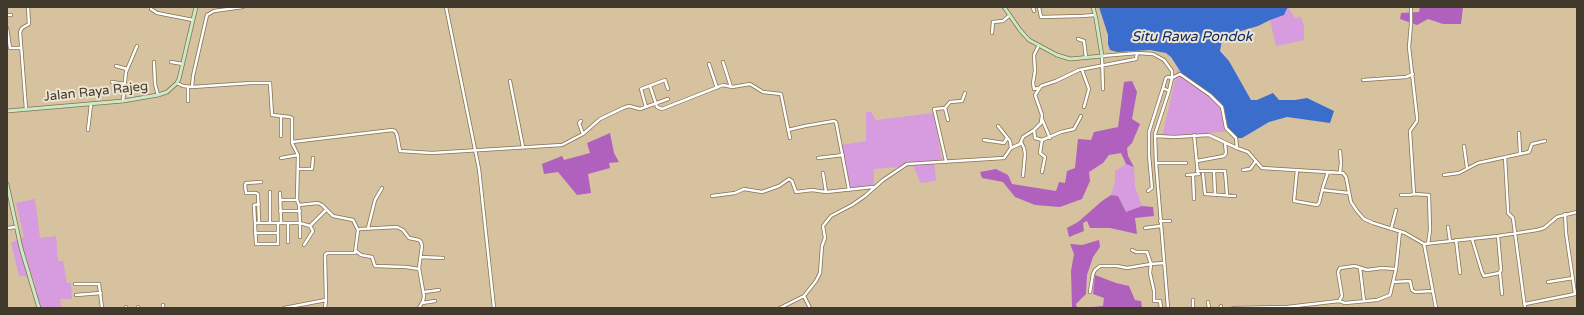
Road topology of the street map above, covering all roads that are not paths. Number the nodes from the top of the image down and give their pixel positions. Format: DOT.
graph roads {
  1 [pos="28,7"];
  2 [pos="196,7"];
  3 [pos="243,7"];
  4 [pos="446,7"];
  5 [pos="1004,7"];
  6 [pos="1033,7"];
  7 [pos="1039,7"];
  8 [pos="1093,7"];
  9 [pos="1411,7"];
  10 [pos="151,9"];
  11 [pos="1034,11"];
  12 [pos="7,15"];
  13 [pos="11,15"];
  14 [pos="1010,15"];
  15 [pos="1096,17"];
  16 [pos="193,20"];
  17 [pos="7,28"];
  18 [pos="992,33"];
  19 [pos="1078,39"];
  20 [pos="1040,45"];
  21 [pos="137,46"];
  22 [pos="21,48"];
  23 [pos="1137,53"];
  24 [pos="1102,56"];
  25 [pos="1086,58"];
  26 [pos="154,62"];
  27 [pos="171,62"];
  28 [pos="723,62"];
  29 [pos="183,64"];
  30 [pos="708,64"];
  31 [pos="116,66"];
  32 [pos="1103,66"];
  33 [pos="127,69"];
  34 [pos="1082,70"];
  35 [pos="1413,74"];
  36 [pos="1172,78"];
  37 [pos="1364,80"];
  38 [pos="510,81"];
  39 [pos="112,82"];
  40 [pos="177,83"];
  41 [pos="124,84"];
  42 [pos="650,86"];
  43 [pos="190,87"];
  44 [pos="732,87"];
  45 [pos="716,88"];
  46 [pos="1039,88"];
  47 [pos="1163,88"];
  48 [pos="1103,89"];
  49 [pos="668,90"];
  50 [pos="1169,91"];
  51 [pos="965,93"];
  52 [pos="158,95"];
  53 [pos="668,99"];
  54 [pos="123,101"];
  55 [pos="188,102"];
  56 [pos="91,104"];
  57 [pos="656,104"];
  58 [pos="646,107"];
  59 [pos="1084,107"];
  60 [pos="945,108"];
  61 [pos="26,109"];
  62 [pos="7,110"];
  63 [pos="281,116"];
  64 [pos="1081,116"];
  65 [pos="1042,119"];
  66 [pos="948,120"];
  67 [pos="581,121"];
  68 [pos="998,126"];
  69 [pos="88,130"];
  70 [pos="788,130"];
  71 [pos="1034,130"];
  72 [pos="1519,133"];
  73 [pos="583,134"];
  74 [pos="1194,135"];
  75 [pos="281,136"];
  76 [pos="1156,136"];
  77 [pos="790,138"];
  78 [pos="1007,138"];
  79 [pos="1050,138"];
  80 [pos="984,140"];
  81 [pos="1042,140"];
  82 [pos="1545,141"];
  83 [pos="292,142"];
  84 [pos="1021,142"];
  85 [pos="1225,142"];
  86 [pos="1464,146"];
  87 [pos="523,147"];
  88 [pos="1012,148"];
  89 [pos="1237,148"];
  90 [pos="475,149"];
  91 [pos="1340,151"];
  92 [pos="1520,153"];
  93 [pos="298,155"];
  94 [pos="843,155"];
  95 [pos="281,158"];
  96 [pos="313,158"];
  97 [pos="818,158"];
  98 [pos="1506,158"];
  99 [pos="946,161"];
  100 [pos="1197,161"];
  101 [pos="1256,161"];
  102 [pos="1156,163"];
  103 [pos="1186,163"];
  104 [pos="1467,168"];
  105 [pos="299,169"];
  106 [pos="1243,170"];
  107 [pos="1297,170"];
  108 [pos="1214,171"];
  109 [pos="1042,172"];
  110 [pos="1203,172"];
  111 [pos="1328,172"];
  112 [pos="1340,172"];
  113 [pos="823,173"];
  114 [pos="1198,173"];
  115 [pos="1187,175"];
  116 [pos="1193,175"];
  117 [pos="1444,175"];
  118 [pos="1023,176"];
  119 [pos="261,182"];
  120 [pos="7,184"];
  121 [pos="876,186"];
  122 [pos="382,188"];
  123 [pos="849,190"];
  124 [pos="1322,190"];
  125 [pos="1148,191"];
  126 [pos="270,192"];
  127 [pos="826,192"];
  128 [pos="280,193"];
  129 [pos="1349,193"];
  130 [pos="1215,194"];
  131 [pos="1414,194"];
  132 [pos="1227,195"];
  133 [pos="1401,195"];
  134 [pos="712,196"];
  135 [pos="1235,196"];
  136 [pos="1194,198"];
  137 [pos="280,200"];
  138 [pos="295,200"];
  139 [pos="258,204"];
  140 [pos="299,205"];
  141 [pos="326,210"];
  142 [pos="1396,210"];
  143 [pos="280,211"];
  144 [pos="300,211"];
  145 [pos="1577,212"];
  146 [pos="1565,214"];
  147 [pos="1160,221"];
  148 [pos="1170,221"];
  149 [pos="255,223"];
  150 [pos="259,223"];
  151 [pos="270,223"];
  152 [pos="279,223"];
  153 [pos="288,223"];
  154 [pos="300,223"];
  155 [pos="310,226"];
  156 [pos="1160,226"];
  157 [pos="16,227"];
  158 [pos="1448,227"];
  159 [pos="7,228"];
  160 [pos="368,228"];
  161 [pos="1145,228"];
  162 [pos="1391,229"];
  163 [pos="358,230"];
  164 [pos="1400,231"];
  165 [pos="278,233"];
  166 [pos="255,234"];
  167 [pos="1516,234"];
  168 [pos="1498,236"];
  169 [pos="300,237"];
  170 [pos="1472,239"];
  171 [pos="1450,240"];
  172 [pos="1456,240"];
  173 [pos="288,242"];
  174 [pos="1424,244"];
  175 [pos="1428,244"];
  176 [pos="304,245"];
  177 [pos="1132,250"];
  178 [pos="356,251"];
  179 [pos="420,257"];
  180 [pos="443,258"];
  181 [pos="1164,263"];
  182 [pos="1151,264"];
  183 [pos="1360,267"];
  184 [pos="419,269"];
  185 [pos="1396,269"];
  186 [pos="1500,272"];
  187 [pos="1460,273"];
  188 [pos="1573,278"];
  189 [pos="1393,282"];
  190 [pos="1548,282"];
  191 [pos="75,284"];
  192 [pos="439,290"];
  193 [pos="1433,291"];
  194 [pos="424,292"];
  195 [pos="1090,292"];
  196 [pos="101,293"];
  197 [pos="1502,294"];
  198 [pos="76,295"];
  199 [pos="804,296"];
  200 [pos="326,300"];
  201 [pos="1193,300"];
  202 [pos="435,301"];
  203 [pos="1339,301"];
  204 [pos="1364,301"];
  205 [pos="1208,302"];
  206 [pos="422,303"];
  207 [pos="1525,304"];
  208 [pos="296,307"];
  209 [pos="39,308"];
  210 [pos="102,308"];
  211 [pos="284,308"];
  212 [pos="325,308"];
  213 [pos="419,308"];
  214 [pos="494,308"];
  215 [pos="780,308"];
  216 [pos="810,308"];
  217 [pos="1161,308"];
  218 [pos="1168,308"];
  219 [pos="1193,308"];
  220 [pos="1209,308"];
  221 [pos="1233,308"];
  222 [pos="1436,308"];
  223 [pos="1525,308"];
  1 -- 22 [label="street"];
  2 -- 16 [label="street"];
  3 -- 43 [label="street"];
  4 -- 90 [label="street"];
  5 -- 14 [label="street"];
  6 -- 11 [label="street"];
  7 -- 15 [label="street"];
  8 -- 15 [label="street"];
  9 -- 35 [label="street"];
  10 -- 16 [label="street"];
  12 -- 13 [label="street"];
  14 -- 18 [label="street"];
  14 -- 20 [label="street"];
  15 -- 24 [label="street"];
  16 -- 29 [label="street"];
  17 -- 22 [label="street"];
  19 -- 25 [label="street"];
  20 -- 25 [label="street"];
  20 -- 46 [label="street"];
  21 -- 33 [label="street"];
  22 -- 61 [label="street"];
  23 -- 24 [label="street"];
  23 -- 32 [label="street"];
  23 -- 36 [label="street"];
  24 -- 25 [label="street"];
  24 -- 32 [label="street"];
  26 -- 52 [label="street"];
  27 -- 29 [label="street"];
  28 -- 44 [label="street"];
  29 -- 40 [label="street"];
  30 -- 45 [label="street"];
  31 -- 33 [label="street"];
  32 -- 34 [label="street"];
  32 -- 48 [label="street"];
  33 -- 41 [label="street"];
  34 -- 46 [label="street"];
  34 -- 59 [label="street"];
  35 -- 37 [label="street"];
  35 -- 131 [label="street"];
  36 -- 47 [label="street"];
  36 -- 50 [label="street"];
  36 -- 89 [label="street"];
  38 -- 87 [label="street"];
  39 -- 41 [label="street"];
  40 -- 43 [label="street"];
  40 -- 52 [label="street, Jalan Raya Rajeg"];
  41 -- 54 [label="street"];
  42 -- 49 [label="street"];
  42 -- 57 [label="street"];
  42 -- 58 [label="street"];
  43 -- 55 [label="street"];
  43 -- 63 [label="street"];
  44 -- 45 [label="street"];
  44 -- 70 [label="street"];
  45 -- 57 [label="street"];
  46 -- 65 [label="street"];
  47 -- 50 [label="street"];
  47 -- 125 [label="street"];
  50 -- 76 [label="street"];
  51 -- 60 [label="street"];
  52 -- 54 [label="street, Jalan Raya Rajeg"];
  53 -- 57 [label="street"];
  54 -- 56 [label="street, Jalan Raya Rajeg"];
  56 -- 61 [label="street, Jalan Raya Rajeg"];
  56 -- 69 [label="street"];
  57 -- 58 [label="street"];
  58 -- 73 [label="street"];
  60 -- 66 [label="street"];
  60 -- 99 [label="street"];
  61 -- 62 [label="street, Jalan Raya Rajeg"];
  63 -- 75 [label="street"];
  63 -- 83 [label="street"];
  64 -- 79 [label="street"];
  65 -- 71 [label="street"];
  65 -- 79 [label="street"];
  67 -- 73 [label="street"];
  68 -- 78 [label="street"];
  70 -- 77 [label="street"];
  70 -- 94 [label="street"];
  71 -- 81 [label="street"];
  71 -- 84 [label="street"];
  72 -- 92 [label="street"];
  73 -- 87 [label="street"];
  74 -- 76 [label="street"];
  74 -- 85 [label="street"];
  74 -- 100 [label="street"];
  76 -- 102 [label="street"];
  78 -- 80 [label="street"];
  78 -- 88 [label="street"];
  79 -- 81 [label="street"];
  81 -- 109 [label="street"];
  82 -- 92 [label="street"];
  83 -- 90 [label="street"];
  83 -- 93 [label="street"];
  84 -- 88 [label="street"];
  84 -- 118 [label="street"];
  85 -- 89 [label="street"];
  85 -- 100 [label="street"];
  86 -- 104 [label="street"];
  87 -- 90 [label="street"];
  88 -- 99 [label="street"];
  89 -- 101 [label="street"];
  90 -- 214 [label="street"];
  91 -- 112 [label="street"];
  92 -- 98 [label="street"];
  93 -- 95 [label="street"];
  93 -- 105 [label="street"];
  94 -- 97 [label="street"];
  94 -- 123 [label="street"];
  96 -- 105 [label="street"];
  98 -- 104 [label="street"];
  98 -- 167 [label="street"];
  99 -- 121 [label="street"];
  100 -- 114 [label="street"];
  101 -- 106 [label="street"];
  101 -- 107 [label="street"];
  102 -- 103 [label="street"];
  102 -- 147 [label="street"];
  104 -- 117 [label="street"];
  105 -- 140 [label="street"];
  107 -- 111 [label="street"];
  107 -- 124 [label="street"];
  108 -- 110 [label="street"];
  108 -- 130 [label="street"];
  108 -- 132 [label="street"];
  110 -- 114 [label="street"];
  110 -- 130 [label="street"];
  111 -- 112 [label="street"];
  111 -- 124 [label="street"];
  112 -- 129 [label="street"];
  113 -- 127 [label="street"];
  114 -- 116 [label="street"];
  115 -- 116 [label="street"];
  116 -- 136 [label="street"];
  119 -- 139 [label="street"];
  120 -- 157 [label="street"];
  121 -- 123 [label="street"];
  121 -- 199 [label="street"];
  122 -- 160 [label="street"];
  123 -- 127 [label="street"];
  124 -- 129 [label="street"];
  126 -- 151 [label="street"];
  127 -- 134 [label="street"];
  128 -- 137 [label="street"];
  129 -- 162 [label="street"];
  130 -- 132 [label="street"];
  131 -- 133 [label="street"];
  131 -- 175 [label="street"];
  132 -- 135 [label="street"];
  137 -- 138 [label="street"];
  137 -- 143 [label="street"];
  139 -- 149 [label="street"];
  139 -- 150 [label="street"];
  140 -- 144 [label="street"];
  140 -- 163 [label="street"];
  141 -- 155 [label="street"];
  142 -- 162 [label="street"];
  143 -- 144 [label="street"];
  143 -- 152 [label="street"];
  144 -- 154 [label="street"];
  145 -- 146 [label="street"];
  146 -- 167 [label="street"];
  146 -- 188 [label="street"];
  147 -- 148 [label="street"];
  147 -- 156 [label="street"];
  149 -- 150 [label="street"];
  149 -- 166 [label="street"];
  150 -- 151 [label="street"];
  151 -- 152 [label="street"];
  152 -- 153 [label="street"];
  152 -- 165 [label="street"];
  153 -- 154 [label="street"];
  153 -- 173 [label="street"];
  154 -- 155 [label="street"];
  154 -- 169 [label="street"];
  155 -- 176 [label="street"];
  156 -- 161 [label="street"];
  156 -- 181 [label="street"];
  157 -- 159 [label="street"];
  157 -- 209 [label="street"];
  158 -- 171 [label="street"];
  160 -- 163 [label="street"];
  160 -- 179 [label="street"];
  162 -- 164 [label="street"];
  163 -- 178 [label="street"];
  164 -- 174 [label="street"];
  164 -- 185 [label="street"];
  165 -- 166 [label="street"];
  165 -- 166 [label="street"];
  167 -- 168 [label="street"];
  167 -- 207 [label="street"];
  168 -- 170 [label="street"];
  168 -- 186 [label="street"];
  170 -- 172 [label="street"];
  170 -- 186 [label="street"];
  171 -- 172 [label="street"];
  171 -- 175 [label="street"];
  172 -- 187 [label="street"];
  174 -- 175 [label="street"];
  174 -- 193 [label="street"];
  177 -- 182 [label="street"];
  178 -- 184 [label="street"];
  178 -- 200 [label="street"];
  179 -- 180 [label="street"];
  179 -- 184 [label="street"];
  181 -- 182 [label="street"];
  181 -- 218 [label="street"];
  182 -- 195 [label="street"];
  182 -- 217 [label="street"];
  183 -- 185 [label="street"];
  183 -- 203 [label="street"];
  183 -- 204 [label="street"];
  184 -- 194 [label="street"];
  185 -- 189 [label="street"];
  186 -- 197 [label="street"];
  188 -- 190 [label="street"];
  188 -- 207 [label="street"];
  189 -- 193 [label="street"];
  189 -- 204 [label="street"];
  191 -- 196 [label="street"];
  192 -- 194 [label="street"];
  193 -- 222 [label="street"];
  194 -- 206 [label="street"];
  196 -- 198 [label="street"];
  196 -- 210 [label="street"];
  199 -- 215 [label="street"];
  199 -- 216 [label="street"];
  200 -- 208 [label="street"];
  200 -- 212 [label="street"];
  201 -- 219 [label="street"];
  202 -- 206 [label="street"];
  203 -- 204 [label="street"];
  203 -- 221 [label="street"];
  205 -- 220 [label="street"];
  206 -- 213 [label="street"];
  207 -- 223 [label="street"];
  208 -- 211 [label="street"];
}
